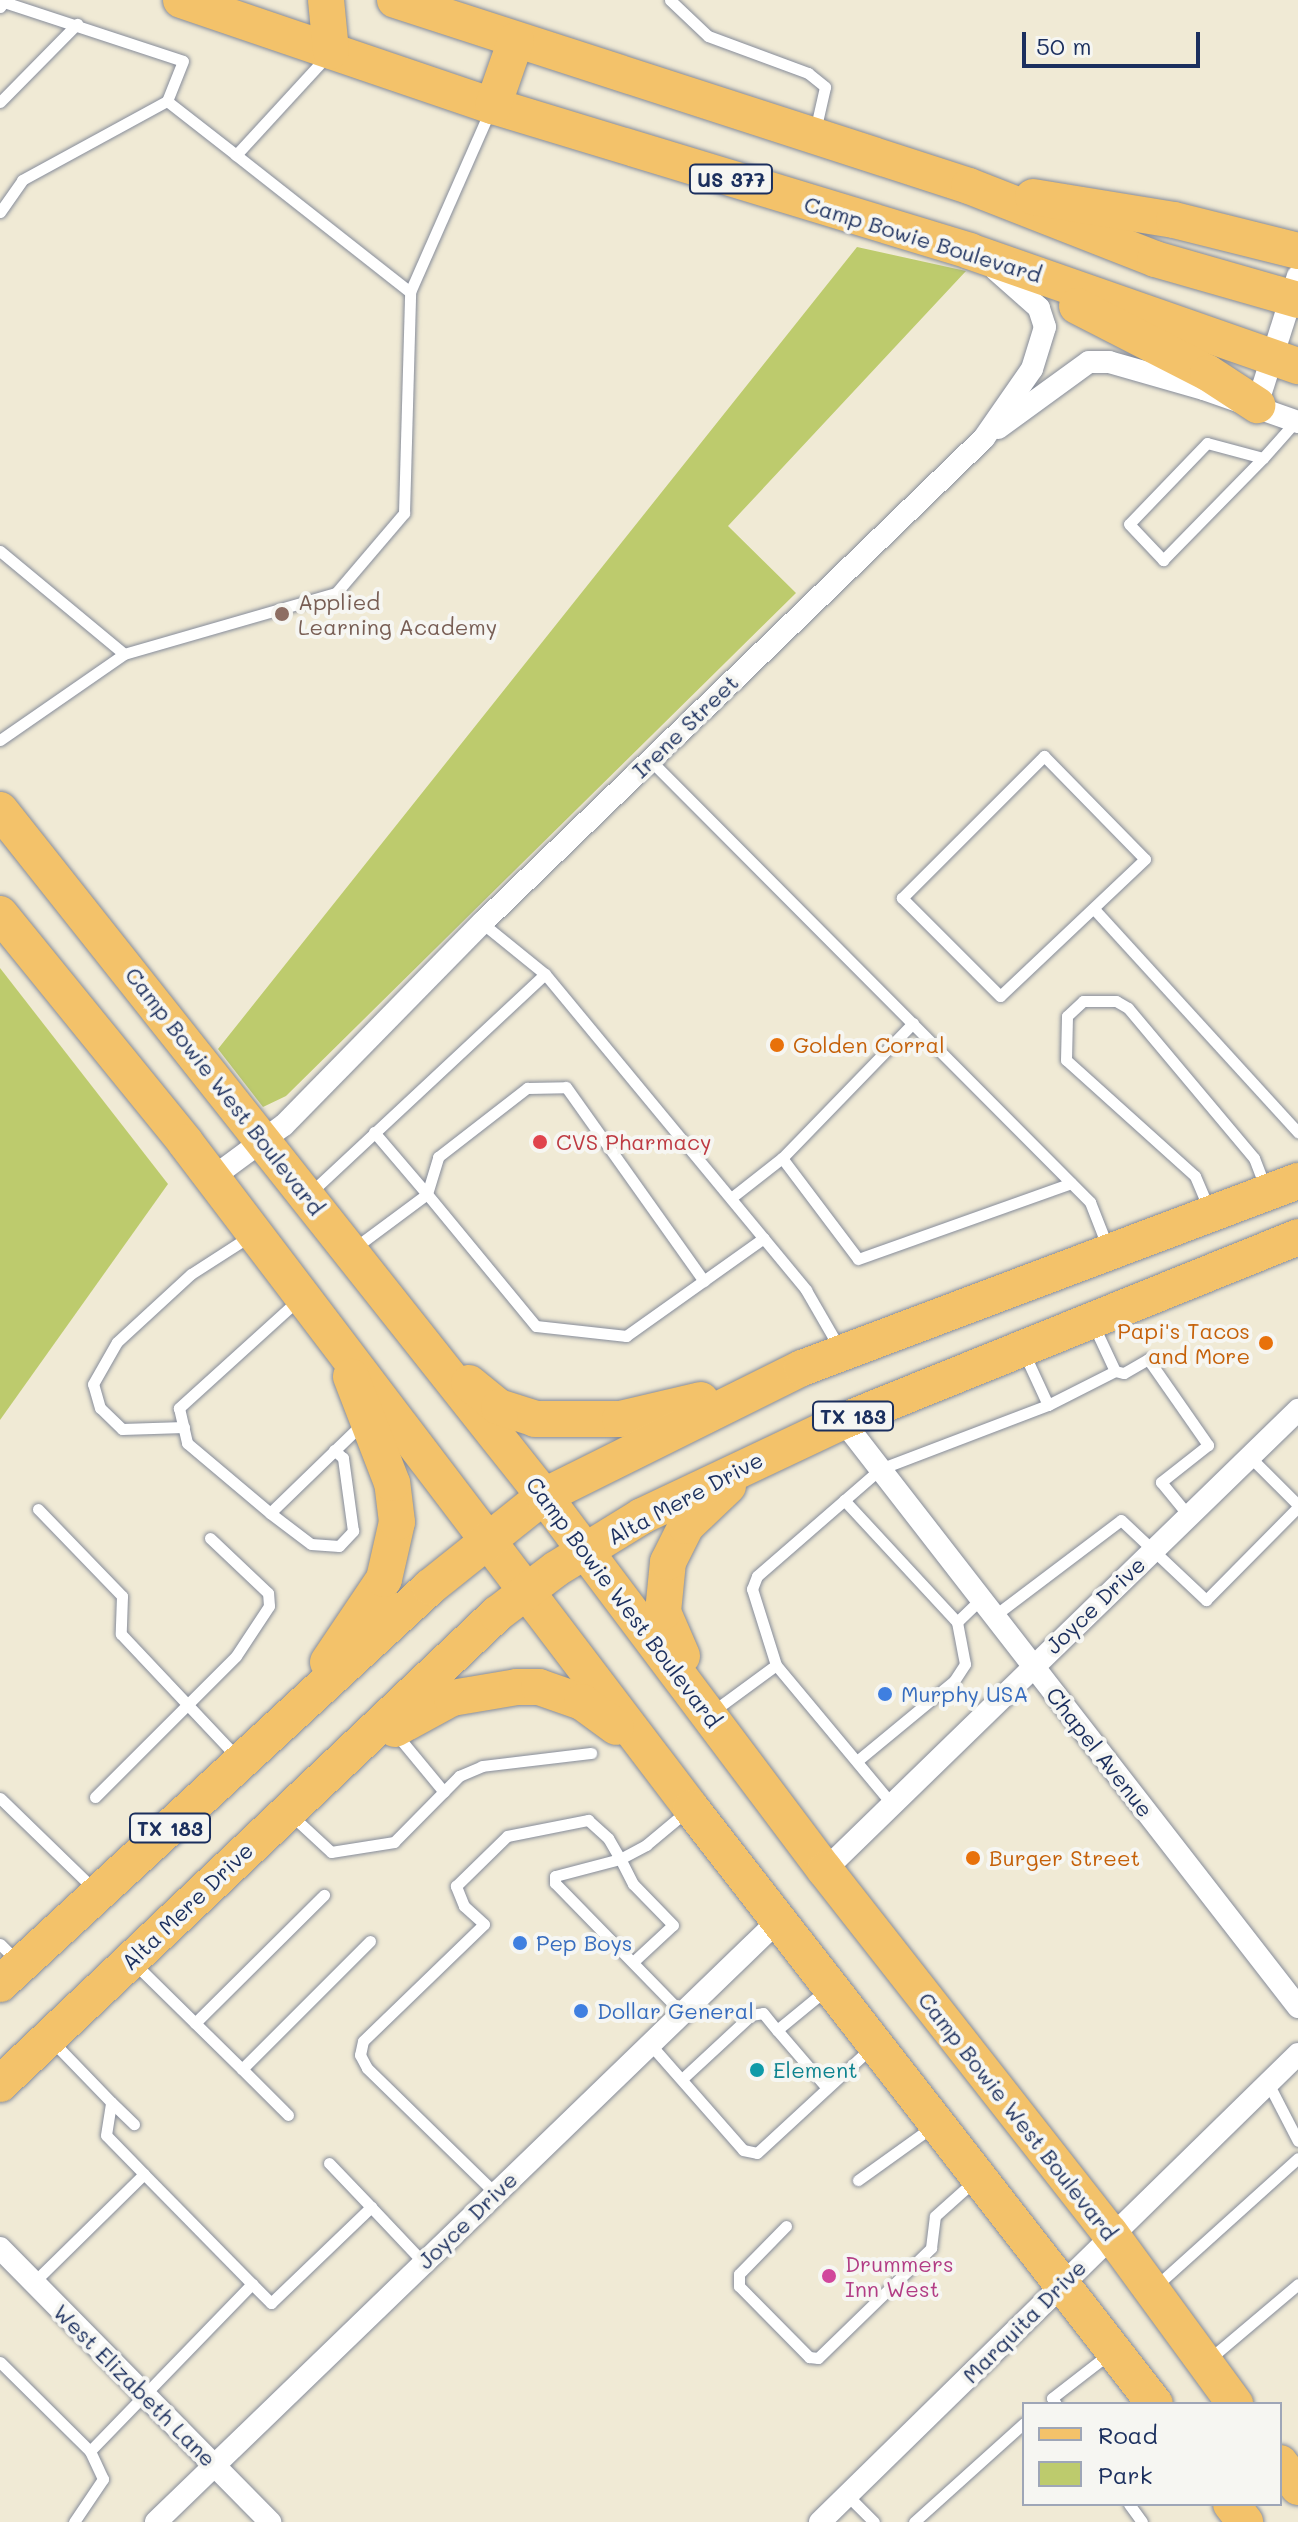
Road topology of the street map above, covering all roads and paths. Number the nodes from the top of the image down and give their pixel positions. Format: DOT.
graph roads {
  1 [pos="181,0"];
  2 [pos="326,0"];
  3 [pos="395,0"];
  4 [pos="670,0"];
  5 [pos="0,7"];
  6 [pos="77,24"];
  7 [pos="516,40"];
  8 [pos="331,51"];
  9 [pos="167,101"];
  10 [pos="0,102"];
  11 [pos="493,106"];
  12 [pos="813,136"];
  13 [pos="236,155"];
  14 [pos="969,186"];
  15 [pos="0,212"];
  16 [pos="969,251"];
  17 [pos="1298,251"];
  18 [pos="1296,291"];
  19 [pos="410,292"];
  20 [pos="1284,361"];
  21 [pos="1257,405"];
  22 [pos="1297,421"];
  23 [pos="984,438"];
  24 [pos="1263,458"];
  25 [pos="0,551"];
  26 [pos="124,654"];
  27 [pos="0,740"];
  28 [pos="650,760"];
  29 [pos="0,810"];
  30 [pos="1095,910"];
  31 [pos="0,914"];
  32 [pos="482,923"];
  33 [pos="545,974"];
  34 [pos="913,1023"];
  35 [pos="374,1132"];
  36 [pos="1298,1132"];
  37 [pos="263,1137"];
  38 [pos="782,1158"];
  39 [pos="212,1178"];
  40 [pos="1071,1183"];
  41 [pos="1283,1187"];
  42 [pos="427,1194"];
  43 [pos="308,1195"];
  44 [pos="731,1198"];
  45 [pos="1211,1214"];
  46 [pos="253,1233"];
  47 [pos="1298,1237"];
  48 [pos="764,1238"];
  49 [pos="351,1250"];
  50 [pos="1110,1252"];
  51 [pos="704,1281"];
  52 [pos="301,1296"];
  53 [pos="1092,1321"];
  54 [pos="426,1345"];
  55 [pos="1022,1349"];
  56 [pos="842,1353"];
  57 [pos="350,1360"];
  58 [pos="1115,1371"];
  59 [pos="765,1386"];
  60 [pos="1048,1405"];
  61 [pos="1298,1410"];
  62 [pos="365,1420"];
  63 [pos="843,1421"];
  64 [pos="184,1427"];
  65 [pos="334,1450"];
  66 [pos="1250,1457"];
  67 [pos="758,1459"];
  68 [pos="880,1469"];
  69 [pos="544,1496"];
  70 [pos="844,1500"];
  71 [pos="1298,1506"];
  72 [pos="38,1509"];
  73 [pos="270,1513"];
  74 [pos="1188,1515"];
  75 [pos="486,1537"];
  76 [pos="210,1538"];
  77 [pos="1152,1550"];
  78 [pos="587,1551"];
  79 [pos="525,1590"];
  80 [pos="988,1607"];
  81 [pos="957,1622"];
  82 [pos="776,1665"];
  83 [pos="1033,1665"];
  84 [pos="187,1704"];
  85 [pos="712,1712"];
  86 [pos="291,1716"];
  87 [pos="393,1731"];
  88 [pos="591,1753"];
  89 [pos="857,1761"];
  90 [pos="241,1762"];
  91 [pos="336,1766"];
  92 [pos="444,1792"];
  93 [pos="95,1797"];
  94 [pos="0,1798"];
  95 [pos="892,1804"];
  96 [pos="691,1808"];
  97 [pos="287,1811"];
  98 [pos="620,1859"];
  99 [pos="825,1870"];
  100 [pos="99,1893"];
  101 [pos="324,1895"];
  102 [pos="779,1920"];
  103 [pos="370,1941"];
  104 [pos="130,1959"];
  105 [pos="633,1962"];
  106 [pos="7,1964"];
  107 [pos="831,1986"];
  108 [pos="1298,2007"];
  109 [pos="682,2013"];
  110 [pos="195,2023"];
  111 [pos="777,2030"];
  112 [pos="49,2037"];
  113 [pos="877,2043"];
  114 [pos="650,2044"];
  115 [pos="1298,2054"];
  116 [pos="242,2069"];
  117 [pos="682,2079"];
  118 [pos="1268,2083"];
  119 [pos="0,2084"];
  120 [pos="826,2087"];
  121 [pos="111,2102"];
  122 [pos="288,2115"];
  123 [pos="939,2122"];
  124 [pos="134,2124"];
  125 [pos="1298,2141"];
  126 [pos="1298,2158"];
  127 [pos="329,2163"];
  128 [pos="144,2174"];
  129 [pos="981,2175"];
  130 [pos="858,2180"];
  131 [pos="495,2193"];
  132 [pos="371,2207"];
  133 [pos="786,2226"];
  134 [pos="1110,2233"];
  135 [pos="0,2248"];
  136 [pos="423,2262"];
  137 [pos="34,2282"];
  138 [pos="1063,2283"];
  139 [pos="252,2284"];
  140 [pos="1298,2284"];
  141 [pos="1152,2291"];
  142 [pos="1115,2350"];
  143 [pos="0,2362"];
  144 [pos="1204,2364"];
  145 [pos="142,2392"];
  146 [pos="1051,2402"];
  147 [pos="1154,2402"];
  148 [pos="1233,2402"];
  149 [pos="1022,2425"];
  150 [pos="90,2451"];
  151 [pos="213,2464"];
  152 [pos="1282,2466"];
  153 [pos="1298,2487"];
  154 [pos="847,2495"];
  155 [pos="1233,2506"];
  156 [pos="74,2522"];
  157 [pos="156,2522"];
  158 [pos="270,2522"];
  159 [pos="820,2522"];
  160 [pos="874,2522"];
  161 [pos="914,2522"];
  162 [pos="1245,2522"];
  1 -- 8 [label="main road, Camp Bowie Boulevard / US 377"];
  2 -- 8 [label="main road"];
  3 -- 7 [label="main road"];
  4 -- 12 [label="lane"];
  5 -- 6 [label="lane"];
  6 -- 9 [label="lane"];
  6 -- 10 [label="lane"];
  7 -- 11 [label="main road"];
  7 -- 12 [label="main road"];
  8 -- 11 [label="main road, Camp Bowie Boulevard / US 377"];
  8 -- 13 [label="lane"];
  9 -- 13 [label="lane"];
  9 -- 15 [label="lane"];
  11 -- 16 [label="main road, Camp Bowie Boulevard / US 377"];
  11 -- 19 [label="lane"];
  12 -- 14 [label="main road"];
  13 -- 19 [label="lane"];
  14 -- 17 [label="main road"];
  14 -- 18 [label="main road"];
  16 -- 20 [label="main road, Camp Bowie Boulevard / US 377"];
  16 -- 21 [label="main road"];
  16 -- 23 [label="street, Irene Street"];
  18 -- 20 [label="street"];
  19 -- 26 [label="lane"];
  20 -- 21 [label="street"];
  21 -- 22 [label="street"];
  21 -- 23 [label="street"];
  22 -- 24 [label="lane"];
  23 -- 28 [label="street, Irene Street"];
  24 -- 24 [label="lane"];
  25 -- 26 [label="lane"];
  26 -- 27 [label="lane"];
  28 -- 32 [label="street, Irene Street"];
  28 -- 34 [label="lane"];
  29 -- 37 [label="main road, Camp Bowie West Boulevard"];
  30 -- 30 [label="lane"];
  30 -- 36 [label="lane"];
  31 -- 39 [label="main road"];
  32 -- 33 [label="lane"];
  32 -- 37 [label="street, Irene Street"];
  33 -- 35 [label="lane"];
  33 -- 44 [label="lane"];
  34 -- 38 [label="lane"];
  34 -- 40 [label="lane"];
  35 -- 42 [label="lane"];
  35 -- 43 [label="lane"];
  37 -- 39 [label="street, Irene Street"];
  37 -- 43 [label="main road, Camp Bowie West Boulevard"];
  38 -- 40 [label="lane"];
  38 -- 44 [label="lane"];
  39 -- 46 [label="main road"];
  40 -- 50 [label="lane"];
  41 -- 45 [label="main road, TX 183"];
  41 -- 45 [label="lane"];
  42 -- 49 [label="lane"];
  42 -- 51 [label="lane"];
  42 -- 51 [label="lane"];
  43 -- 49 [label="main road, Camp Bowie West Boulevard"];
  44 -- 48 [label="lane"];
  45 -- 50 [label="main road, TX 183"];
  46 -- 52 [label="main road"];
  46 -- 64 [label="lane"];
  47 -- 53 [label="main road, Alta Mere Drive / TX 183"];
  48 -- 51 [label="lane"];
  48 -- 56 [label="lane"];
  49 -- 54 [label="main road, Camp Bowie West Boulevard"];
  50 -- 56 [label="main road, TX 183"];
  52 -- 57 [label="main road"];
  52 -- 64 [label="lane"];
  53 -- 55 [label="main road, Alta Mere Drive / TX 183"];
  53 -- 58 [label="lane"];
  54 -- 59 [label="main road"];
  54 -- 69 [label="main road, Camp Bowie West Boulevard"];
  55 -- 60 [label="lane"];
  55 -- 63 [label="main road, Alta Mere Drive / TX 183"];
  56 -- 59 [label="main road, TX 183"];
  57 -- 62 [label="main road"];
  57 -- 75 [label="main road"];
  58 -- 60 [label="lane"];
  58 -- 74 [label="lane"];
  59 -- 69 [label="main road, TX 183"];
  60 -- 68 [label="lane"];
  61 -- 66 [label="street, Joyce Drive"];
  62 -- 65 [label="lane"];
  62 -- 86 [label="main road"];
  63 -- 67 [label="main road, Alta Mere Drive / TX 183"];
  63 -- 68 [label="street, Chapel Avenue"];
  64 -- 73 [label="lane"];
  65 -- 73 [label="lane"];
  65 -- 73 [label="lane"];
  66 -- 71 [label="lane"];
  66 -- 74 [label="street, Joyce Drive"];
  67 -- 78 [label="main road, Alta Mere Drive / TX 183"];
  67 -- 85 [label="main road"];
  68 -- 70 [label="lane"];
  68 -- 80 [label="street, Chapel Avenue"];
  69 -- 75 [label="main road, TX 183"];
  69 -- 78 [label="main road, Camp Bowie West Boulevard"];
  70 -- 81 [label="lane"];
  70 -- 82 [label="lane"];
  71 -- 77 [label="lane"];
  72 -- 84 [label="lane"];
  74 -- 77 [label="street, Joyce Drive"];
  75 -- 79 [label="main road"];
  75 -- 86 [label="main road, TX 183"];
  76 -- 84 [label="lane"];
  77 -- 80 [label="lane"];
  77 -- 83 [label="street, Joyce Drive"];
  78 -- 79 [label="main road, Alta Mere Drive / TX 183"];
  78 -- 85 [label="main road, Camp Bowie West Boulevard"];
  79 -- 91 [label="main road, Alta Mere Drive / TX 183"];
  79 -- 96 [label="main road"];
  80 -- 81 [label="lane"];
  80 -- 83 [label="street, Chapel Avenue"];
  81 -- 89 [label="lane"];
  82 -- 85 [label="lane"];
  82 -- 89 [label="lane"];
  83 -- 95 [label="street, Joyce Drive"];
  83 -- 108 [label="street, Chapel Avenue"];
  84 -- 90 [label="lane"];
  84 -- 93 [label="lane"];
  85 -- 99 [label="main road, Camp Bowie West Boulevard"];
  86 -- 90 [label="main road, TX 183"];
  87 -- 91 [label="main road"];
  87 -- 92 [label="lane"];
  87 -- 96 [label="main road"];
  88 -- 92 [label="lane"];
  89 -- 95 [label="lane"];
  90 -- 100 [label="main road, TX 183"];
  91 -- 97 [label="main road, Alta Mere Drive / TX 183"];
  92 -- 97 [label="lane"];
  94 -- 100 [label="lane"];
  95 -- 99 [label="street, Joyce Drive"];
  96 -- 98 [label="lane"];
  96 -- 102 [label="main road"];
  97 -- 104 [label="main road, Alta Mere Drive / TX 183"];
  98 -- 105 [label="lane"];
  98 -- 105 [label="lane"];
  98 -- 131 [label="lane"];
  99 -- 134 [label="main road, Camp Bowie West Boulevard"];
  100 -- 106 [label="main road, TX 183"];
  101 -- 110 [label="lane"];
  102 -- 107 [label="main road"];
  102 -- 109 [label="street, Joyce Drive"];
  103 -- 116 [label="lane"];
  104 -- 110 [label="lane"];
  104 -- 112 [label="main road, Alta Mere Drive / TX 183"];
  105 -- 109 [label="lane"];
  107 -- 111 [label="lane"];
  107 -- 113 [label="main road"];
  109 -- 114 [label="street, Joyce Drive"];
  110 -- 116 [label="lane"];
  111 -- 117 [label="lane"];
  111 -- 120 [label="lane"];
  112 -- 119 [label="main road, Alta Mere Drive / TX 183"];
  112 -- 121 [label="lane"];
  113 -- 120 [label="lane"];
  113 -- 123 [label="main road"];
  114 -- 117 [label="lane"];
  114 -- 131 [label="street, Joyce Drive"];
  115 -- 118 [label="street, Marquita Drive"];
  116 -- 122 [label="lane"];
  117 -- 120 [label="lane"];
  118 -- 125 [label="lane"];
  118 -- 134 [label="street, Marquita Drive"];
  121 -- 124 [label="lane"];
  121 -- 128 [label="lane"];
  123 -- 129 [label="main road"];
  123 -- 130 [label="lane"];
  126 -- 141 [label="lane"];
  127 -- 132 [label="lane"];
  128 -- 137 [label="lane"];
  128 -- 139 [label="lane"];
  129 -- 133 [label="lane"];
  129 -- 138 [label="main road"];
  131 -- 136 [label="street, Joyce Drive"];
  132 -- 136 [label="lane"];
  132 -- 139 [label="lane"];
  134 -- 138 [label="street, Marquita Drive"];
  134 -- 141 [label="main road, Camp Bowie West Boulevard"];
  135 -- 137 [label="street, West Elizabeth Lane"];
  136 -- 151 [label="street, Joyce Drive"];
  137 -- 145 [label="street, West Elizabeth Lane"];
  138 -- 142 [label="main road"];
  138 -- 154 [label="street, Marquita Drive"];
  139 -- 145 [label="lane"];
  140 -- 144 [label="lane"];
  141 -- 144 [label="main road, Camp Bowie West Boulevard"];
  142 -- 146 [label="lane"];
  142 -- 147 [label="main road"];
  143 -- 150 [label="lane"];
  144 -- 148 [label="main road, Camp Bowie West Boulevard"];
  145 -- 150 [label="lane"];
  145 -- 151 [label="street, West Elizabeth Lane"];
  149 -- 161 [label="lane"];
  150 -- 156 [label="lane"];
  151 -- 157 [label="street, Joyce Drive"];
  151 -- 158 [label="street, West Elizabeth Lane"];
  152 -- 153 [label="main road"];
  154 -- 159 [label="street, Marquita Drive"];
  154 -- 160 [label="lane"];
  155 -- 162 [label="main road"];
}
